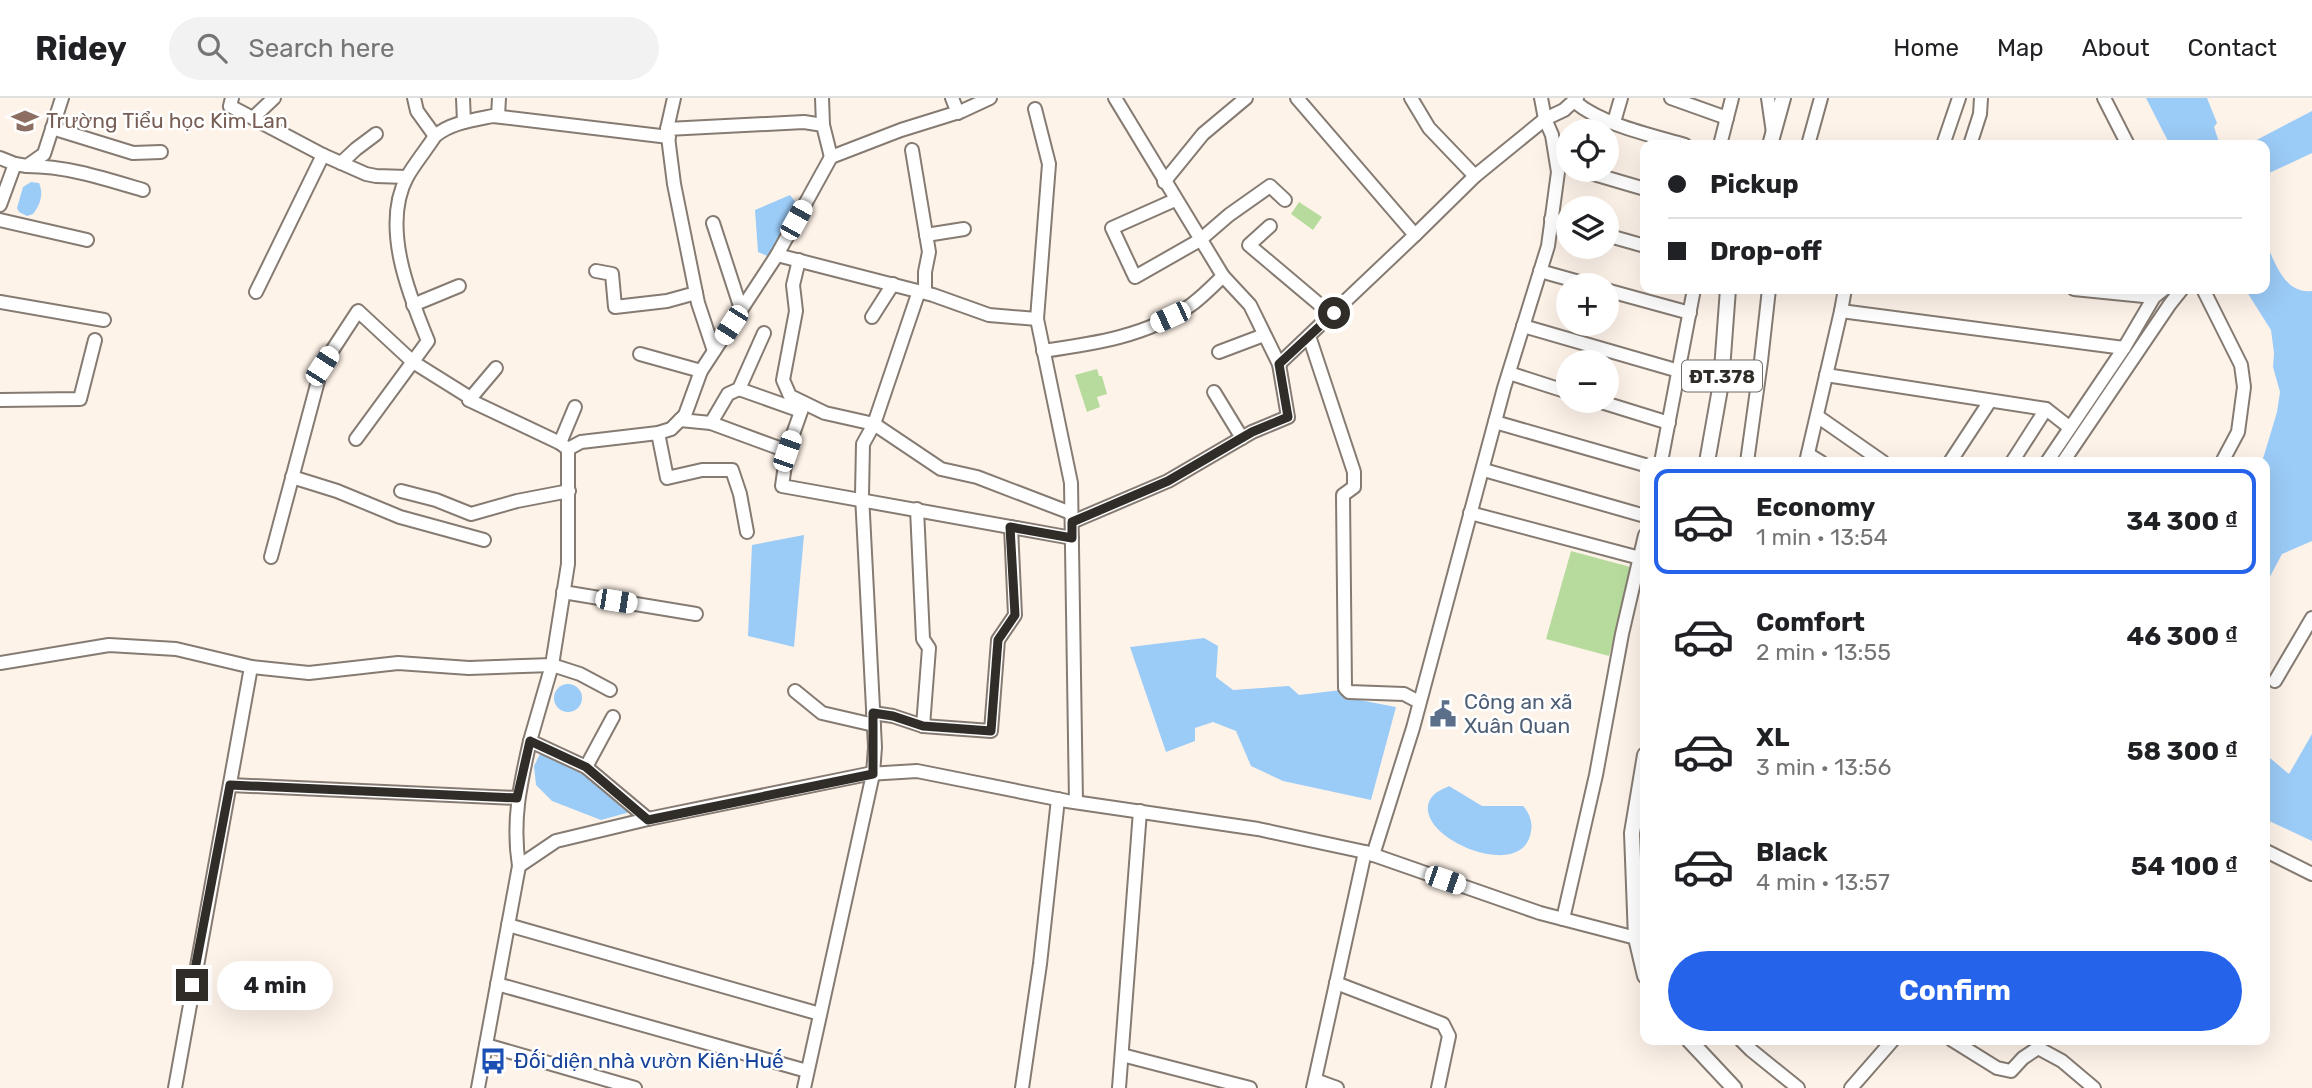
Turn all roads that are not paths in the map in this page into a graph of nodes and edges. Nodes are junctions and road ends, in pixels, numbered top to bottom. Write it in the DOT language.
graph roads {
  1 [pos="62,98"];
  2 [pos="232,98"];
  3 [pos="274,98"];
  4 [pos="414,98"];
  5 [pos="463,98"];
  6 [pos="499,98"];
  7 [pos="674,98"];
  8 [pos="822,98"];
  9 [pos="952,98"];
  10 [pos="990,98"];
  11 [pos="1115,98"];
  12 [pos="1246,98"];
  13 [pos="1297,98"];
  14 [pos="1410,98"];
  15 [pos="1541,98"];
  16 [pos="1620,98"];
  17 [pos="1671,98"];
  18 [pos="1732,98"];
  19 [pos="1768,98"];
  20 [pos="1783,98"];
  21 [pos="1821,98"];
  22 [pos="1959,98"];
  23 [pos="1981,98"];
  24 [pos="2104,98"];
  25 [pos="1576,100"];
  26 [pos="1035,108"];
  27 [pos="958,113"];
  28 [pos="498,116"];
  29 [pos="253,118"];
  30 [pos="1727,118"];
  31 [pos="1545,119"];
  32 [pos="1606,119"];
  33 [pos="1615,119"];
  34 [pos="464,122"];
  35 [pos="1619,124"];
  36 [pos="823,125"];
  37 [pos="52,128"];
  38 [pos="668,133"];
  39 [pos="376,134"];
  40 [pos="435,136"];
  41 [pos="1670,140"];
  42 [pos="1721,140"];
  43 [pos="1771,140"];
  44 [pos="1771,140"];
  45 [pos="1809,140"];
  46 [pos="1945,140"];
  47 [pos="1972,140"];
  48 [pos="2125,140"];
  49 [pos="1556,147"];
  50 [pos="912,150"];
  51 [pos="161,152"];
  52 [pos="323,155"];
  53 [pos="831,157"];
  54 [pos="0,158"];
  55 [pos="341,163"];
  56 [pos="21,165"];
  57 [pos="1475,176"];
  58 [pos="407,177"];
  59 [pos="1164,182"];
  60 [pos="1557,182"];
  61 [pos="1619,182"];
  62 [pos="1640,188"];
  63 [pos="143,190"];
  64 [pos="1175,200"];
  65 [pos="1285,200"];
  66 [pos="0,205"];
  67 [pos="1551,219"];
  68 [pos="0,220"];
  69 [pos="1556,220"];
  70 [pos="713,223"];
  71 [pos="1270,226"];
  72 [pos="964,229"];
  73 [pos="926,235"];
  74 [pos="1415,235"];
  75 [pos="1619,239"];
  76 [pos="87,240"];
  77 [pos="1200,240"];
  78 [pos="1640,245"];
  79 [pos="777,255"];
  80 [pos="799,260"];
  81 [pos="596,271"];
  82 [pos="1540,271"];
  83 [pos="1556,275"];
  84 [pos="1223,276"];
  85 [pos="893,284"];
  86 [pos="458,286"];
  87 [pos="256,292"];
  88 [pos="922,292"];
  89 [pos="696,293"];
  90 [pos="1619,294"];
  91 [pos="1693,294"];
  92 [pos="1728,294"];
  93 [pos="1768,294"];
  94 [pos="1844,294"];
  95 [pos="2158,294"];
  96 [pos="2178,294"];
  97 [pos="2206,294"];
  98 [pos="0,302"];
  99 [pos="413,305"];
  100 [pos="741,309"];
  101 [pos="1841,311"];
  102 [pos="1690,313"];
  103 [pos="1332,315"];
  104 [pos="872,317"];
  105 [pos="1037,318"];
  106 [pos="104,320"];
  107 [pos="1523,326"];
  108 [pos="764,333"];
  109 [pos="1265,335"];
  110 [pos="1309,336"];
  111 [pos="95,340"];
  112 [pos="2124,348"];
  113 [pos="714,351"];
  114 [pos="1043,351"];
  115 [pos="1219,352"];
  116 [pos="640,354"];
  117 [pos="413,362"];
  118 [pos="1279,364"];
  119 [pos="496,368"];
  120 [pos="701,371"];
  121 [pos="1679,371"];
  122 [pos="1508,373"];
  123 [pos="1826,375"];
  124 [pos="1556,387"];
  125 [pos="739,389"];
  126 [pos="1214,392"];
  127 [pos="0,400"];
  128 [pos="469,400"];
  129 [pos="1990,401"];
  130 [pos="575,407"];
  131 [pos="802,407"];
  132 [pos="1619,408"];
  133 [pos="2046,409"];
  134 [pos="1817,416"];
  135 [pos="680,420"];
  136 [pos="1495,422"];
  137 [pos="711,423"];
  138 [pos="1669,423"];
  139 [pos="874,424"];
  140 [pos="2069,427"];
  141 [pos="658,433"];
  142 [pos="1242,438"];
  143 [pos="356,439"];
  144 [pos="564,446"];
  145 [pos="787,451"];
  146 [pos="1662,457"];
  147 [pos="1708,457"];
  148 [pos="1748,457"];
  149 [pos="1807,457"];
  150 [pos="1876,457"];
  151 [pos="1953,457"];
  152 [pos="2015,457"];
  153 [pos="2050,457"];
  154 [pos="2066,457"];
  155 [pos="2225,457"];
  156 [pos="1640,464"];
  157 [pos="1484,470"];
  158 [pos="292,477"];
  159 [pos="401,491"];
  160 [pos="569,491"];
  161 [pos="863,499"];
  162 [pos="917,509"];
  163 [pos="1470,513"];
  164 [pos="1640,515"];
  165 [pos="1072,518"];
  166 [pos="1010,527"];
  167 [pos="747,532"];
  168 [pos="1072,538"];
  169 [pos="484,540"];
  170 [pos="271,557"];
  171 [pos="1640,558"];
  172 [pos="563,592"];
  173 [pos="696,614"];
  174 [pos="2312,618"];
  175 [pos="0,663"];
  176 [pos="552,666"];
  177 [pos="251,667"];
  178 [pos="2275,681"];
  179 [pos="610,690"];
  180 [pos="795,691"];
  181 [pos="1419,702"];
  182 [pos="613,717"];
  183 [pos="874,719"];
  184 [pos="923,726"];
  185 [pos="530,741"];
  186 [pos="586,767"];
  187 [pos="873,774"];
  188 [pos="230,785"];
  189 [pos="1640,785"];
  190 [pos="517,798"];
  191 [pos="1059,799"];
  192 [pos="1076,802"];
  193 [pos="1140,811"];
  194 [pos="648,820"];
  195 [pos="1369,853"];
  196 [pos="2270,853"];
  197 [pos="519,866"];
  198 [pos="2312,874"];
  199 [pos="1640,906"];
  200 [pos="1563,919"];
  201 [pos="1635,921"];
  202 [pos="508,925"];
  203 [pos="1636,938"];
  204 [pos="1640,955"];
  205 [pos="1336,983"];
  206 [pos="497,984"];
  207 [pos="820,1014"];
  208 [pos="486,1045"];
  209 [pos="1694,1045"];
  210 [pos="1746,1045"];
  211 [pos="1889,1045"];
  212 [pos="1960,1045"];
  213 [pos="2038,1045"];
  214 [pos="2040,1045"];
  215 [pos="1122,1055"];
  216 [pos="807,1071"];
  217 [pos="1314,1084"];
  218 [pos="175,1088"];
  219 [pos="478,1088"];
  220 [pos="635,1088"];
  221 [pos="804,1088"];
  222 [pos="1022,1088"];
  223 [pos="1119,1088"];
  224 [pos="1250,1088"];
  225 [pos="1337,1088"];
  226 [pos="1438,1088"];
  227 [pos="1734,1088"];
  228 [pos="1798,1088"];
  229 [pos="1850,1088"];
  230 [pos="2094,1088"];
  1 -- 37 [label="street"];
  2 -- 29 [label="street"];
  3 -- 29 [label="street"];
  4 -- 40 [label="street"];
  5 -- 34 [label="street"];
  6 -- 28 [label="street"];
  7 -- 38 [label="street"];
  8 -- 36 [label="street"];
  9 -- 27 [label="street"];
  10 -- 27 [label="street"];
  11 -- 59 [label="street"];
  12 -- 59 [label="street"];
  13 -- 74 [label="street"];
  14 -- 57 [label="street"];
  15 -- 31 [label="street"];
  16 -- 33 [label="street"];
  17 -- 30 [label="street"];
  18 -- 30 [label="street"];
  19 -- 43 [label="street"];
  20 -- 44 [label="main road"];
  21 -- 45 [label="street"];
  22 -- 46 [label="street"];
  23 -- 47 [label="street"];
  24 -- 48 [label="street"];
  25 -- 31 [label="street"];
  25 -- 32 [label="street"];
  26 -- 105 [label="street"];
  27 -- 53 [label="street"];
  28 -- 34 [label="street"];
  28 -- 38 [label="street"];
  29 -- 52 [label="street"];
  30 -- 42 [label="street"];
  31 -- 49 [label="street"];
  31 -- 57 [label="street"];
  34 -- 40 [label="street"];
  35 -- 41 [label="street"];
  36 -- 38 [label="street"];
  36 -- 53 [label="street"];
  37 -- 51 [label="street"];
  37 -- 56 [label="street"];
  38 -- 89 [label="street"];
  39 -- 55 [label="street"];
  40 -- 58 [label="street"];
  50 -- 73 [label="street"];
  52 -- 55 [label="street"];
  52 -- 87 [label="street"];
  53 -- 79 [label="street"];
  54 -- 56 [label="street"];
  55 -- 58 [label="street"];
  56 -- 63 [label="street"];
  56 -- 66 [label="street"];
  57 -- 74 [label="street"];
  58 -- 99 [label="street"];
  59 -- 64 [label="street"];
  60 -- 67 [label="street"];
  61 -- 62 [label="street"];
  64 -- 77 [label="street"];
  64 -- 77 [label="street"];
  65 -- 77 [label="street"];
  67 -- 69 [label="street"];
  67 -- 82 [label="street"];
  68 -- 76 [label="street"];
  70 -- 100 [label="street"];
  71 -- 103 [label="street"];
  72 -- 73 [label="street"];
  73 -- 88 [label="street"];
  74 -- 103 [label="street"];
  75 -- 78 [label="street"];
  77 -- 84 [label="street"];
  79 -- 80 [label="street"];
  79 -- 100 [label="street"];
  80 -- 85 [label="street"];
  80 -- 131 [label="street"];
  81 -- 89 [label="street"];
  82 -- 83 [label="street"];
  82 -- 107 [label="street"];
  84 -- 109 [label="street"];
  84 -- 114 [label="street"];
  85 -- 88 [label="street"];
  85 -- 104 [label="street"];
  86 -- 99 [label="street"];
  88 -- 105 [label="street"];
  88 -- 139 [label="street"];
  89 -- 113 [label="street"];
  90 -- 102 [label="street"];
  91 -- 102 [label="street"];
  92 -- 147 [label="main road, ĐT.378"];
  93 -- 148 [label="street"];
  94 -- 101 [label="street"];
  95 -- 112 [label="street"];
  96 -- 154 [label="street"];
  97 -- 155 [label="street"];
  98 -- 106 [label="street"];
  99 -- 117 [label="street"];
  100 -- 113 [label="street"];
  101 -- 112 [label="street"];
  101 -- 123 [label="street"];
  102 -- 121 [label="street"];
  103 -- 110 [label="street"];
  105 -- 114 [label="street"];
  107 -- 121 [label="street"];
  107 -- 122 [label="street"];
  108 -- 125 [label="street"];
  109 -- 115 [label="street"];
  109 -- 118 [label="street"];
  110 -- 118 [label="street"];
  110 -- 181 [label="street"];
  111 -- 127 [label="street"];
  112 -- 140 [label="street"];
  113 -- 120 [label="street"];
  114 -- 165 [label="street"];
  116 -- 120 [label="street"];
  117 -- 128 [label="street"];
  117 -- 143 [label="street"];
  117 -- 158 [label="street"];
  118 -- 142 [label="street"];
  119 -- 128 [label="street"];
  120 -- 135 [label="street"];
  121 -- 138 [label="street"];
  122 -- 124 [label="street"];
  122 -- 136 [label="street"];
  123 -- 129 [label="street"];
  123 -- 134 [label="street"];
  125 -- 131 [label="street"];
  125 -- 137 [label="street"];
  126 -- 142 [label="street"];
  128 -- 144 [label="street"];
  129 -- 133 [label="street"];
  129 -- 151 [label="street"];
  130 -- 144 [label="street"];
  131 -- 139 [label="street"];
  131 -- 145 [label="street"];
  132 -- 138 [label="street"];
  133 -- 140 [label="street"];
  133 -- 152 [label="street"];
  134 -- 149 [label="street"];
  134 -- 150 [label="street"];
  135 -- 137 [label="street"];
  135 -- 141 [label="street"];
  136 -- 156 [label="street"];
  136 -- 157 [label="street"];
  137 -- 145 [label="street"];
  138 -- 146 [label="street"];
  139 -- 161 [label="street"];
  139 -- 165 [label="street"];
  140 -- 153 [label="street"];
  141 -- 144 [label="street"];
  141 -- 167 [label="street"];
  142 -- 165 [label="street"];
  144 -- 160 [label="street"];
  145 -- 161 [label="street"];
  157 -- 163 [label="street"];
  157 -- 164 [label="street"];
  158 -- 169 [label="street"];
  158 -- 170 [label="street"];
  159 -- 160 [label="street"];
  160 -- 172 [label="street"];
  161 -- 162 [label="street"];
  161 -- 183 [label="street"];
  162 -- 166 [label="street"];
  162 -- 184 [label="street"];
  163 -- 171 [label="street"];
  163 -- 181 [label="street"];
  165 -- 168 [label="street"];
  166 -- 168 [label="street"];
  166 -- 184 [label="street"];
  168 -- 192 [label="street"];
  171 -- 200 [label="street"];
  172 -- 173 [label="street"];
  172 -- 176 [label="street"];
  174 -- 178 [label="street"];
  175 -- 177 [label="street"];
  176 -- 177 [label="street"];
  176 -- 179 [label="street"];
  176 -- 185 [label="street"];
  177 -- 188 [label="street"];
  180 -- 183 [label="street"];
  181 -- 195 [label="street"];
  182 -- 186 [label="street"];
  183 -- 184 [label="street"];
  183 -- 187 [label="street"];
  185 -- 186 [label="street"];
  185 -- 190 [label="street"];
  186 -- 194 [label="street"];
  187 -- 191 [label="street"];
  187 -- 194 [label="street"];
  187 -- 207 [label="street"];
  188 -- 190 [label="street"];
  188 -- 218 [label="street"];
  189 -- 201 [label="main road"];
  190 -- 197 [label="street"];
  191 -- 192 [label="street"];
  191 -- 222 [label="street"];
  192 -- 193 [label="street"];
  193 -- 195 [label="street"];
  193 -- 215 [label="street"];
  194 -- 197 [label="street"];
  195 -- 200 [label="street"];
  195 -- 205 [label="street"];
  196 -- 198 [label="street"];
  197 -- 202 [label="street"];
  199 -- 201 [label="main road"];
  200 -- 203 [label="street"];
  201 -- 203 [label="main road"];
  202 -- 206 [label="street"];
  202 -- 207 [label="street"];
  203 -- 204 [label="main road"];
  205 -- 217 [label="street"];
  205 -- 226 [label="street"];
  206 -- 208 [label="street"];
  206 -- 216 [label="street"];
  207 -- 216 [label="street"];
  208 -- 219 [label="street"];
  208 -- 220 [label="street"];
  209 -- 227 [label="main road"];
  210 -- 228 [label="street"];
  211 -- 229 [label="street"];
  212 -- 213 [label="street"];
  214 -- 230 [label="street"];
  215 -- 223 [label="street"];
  215 -- 224 [label="street"];
  216 -- 221 [label="street"];
  217 -- 225 [label="street"];
}
